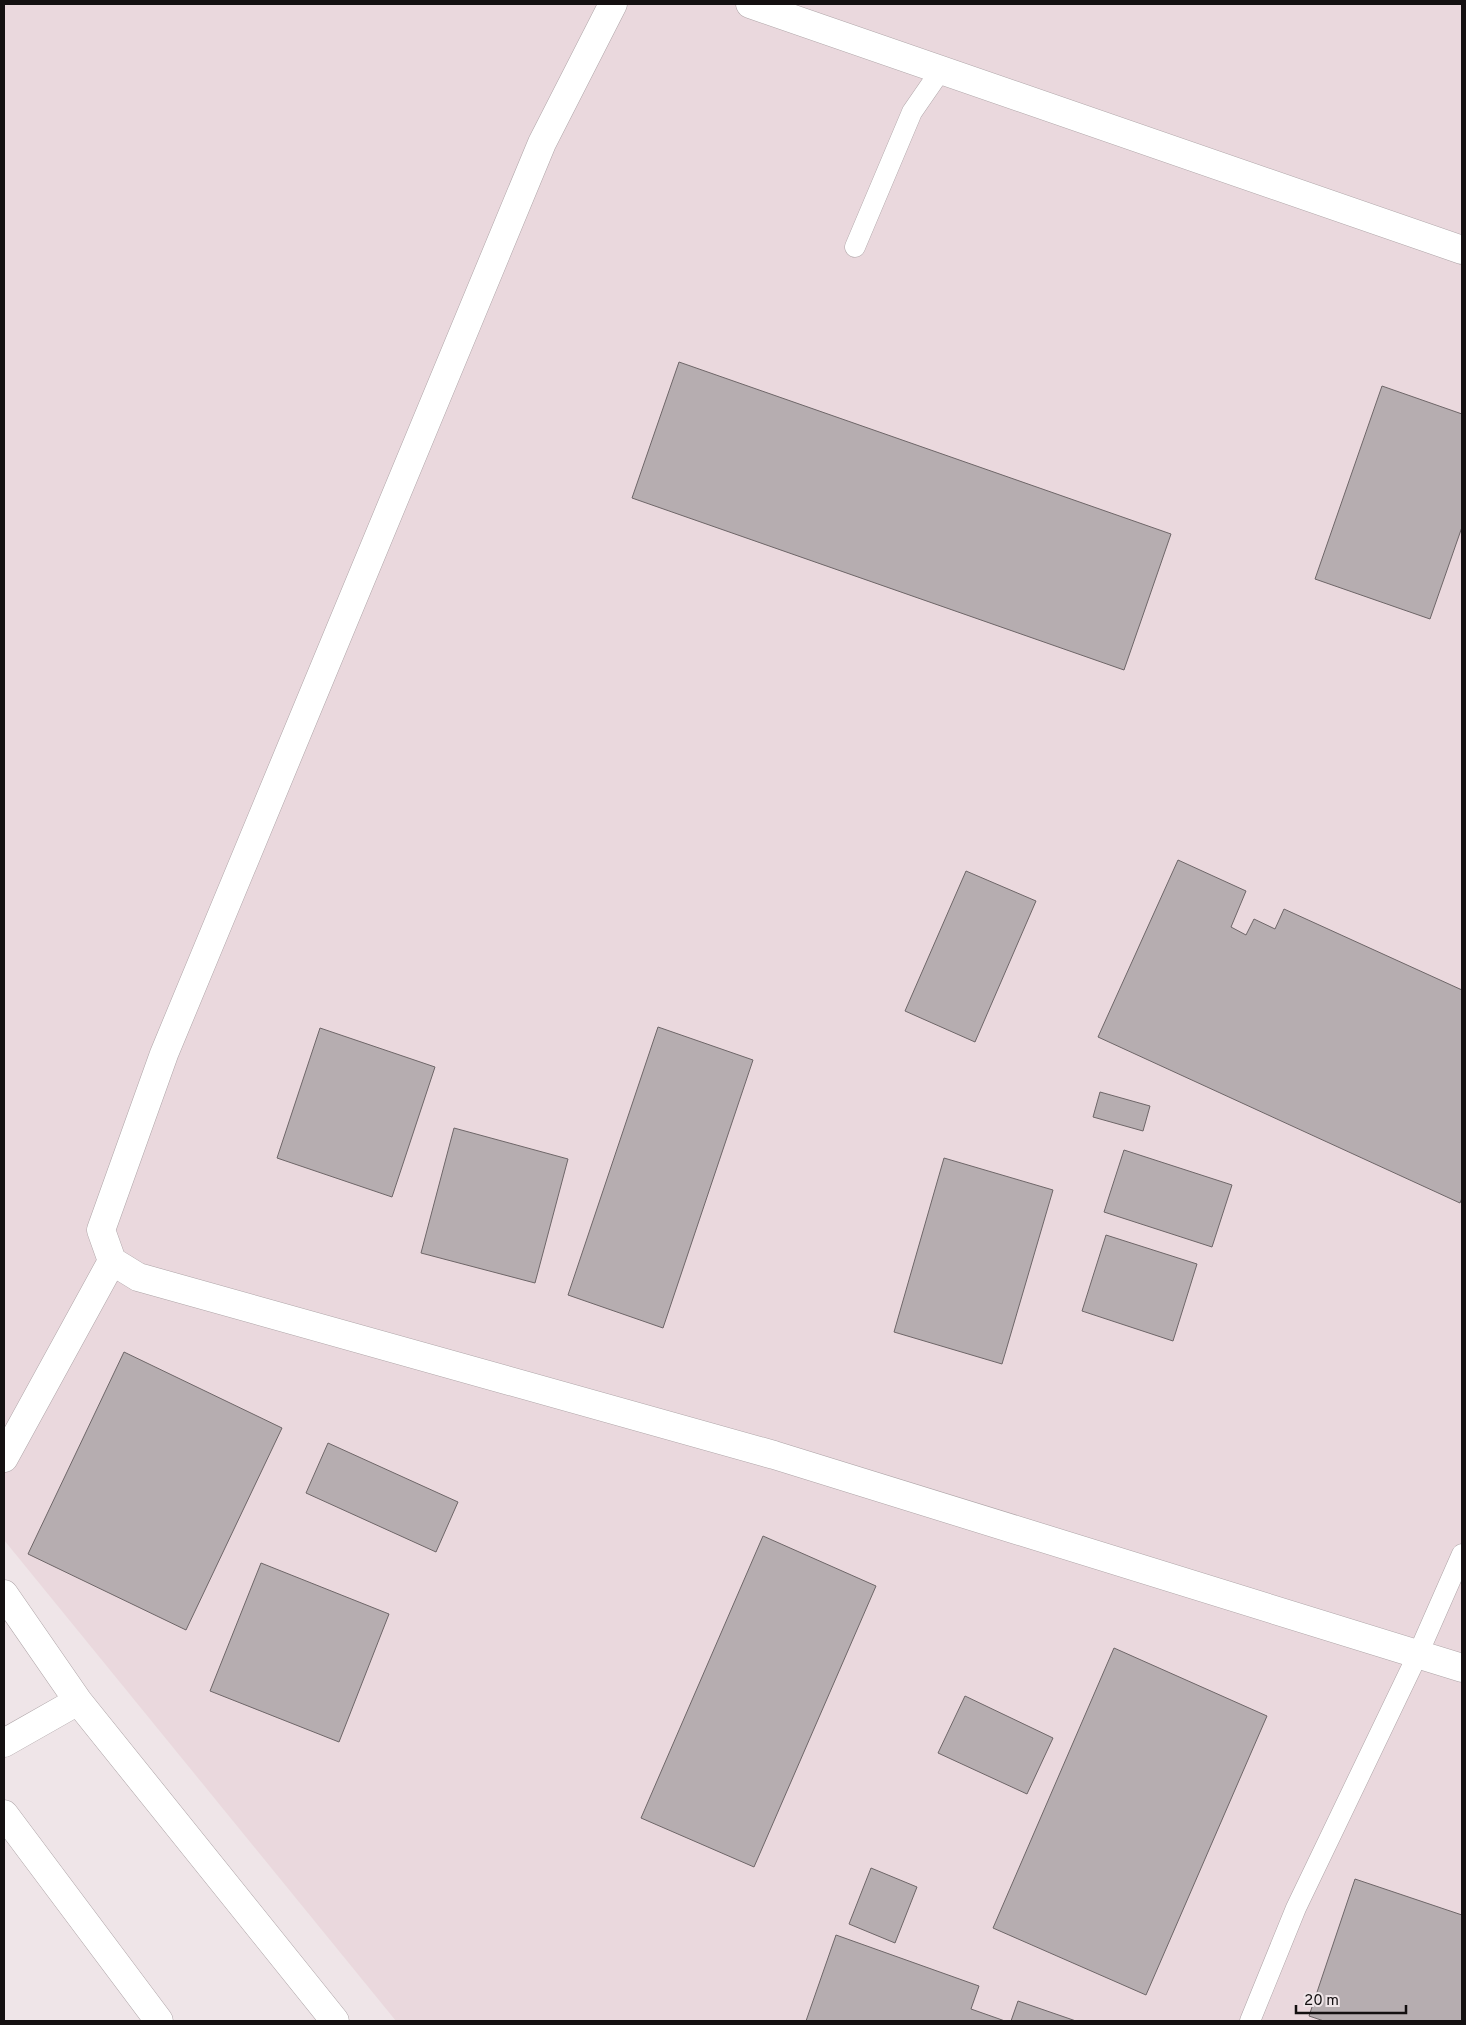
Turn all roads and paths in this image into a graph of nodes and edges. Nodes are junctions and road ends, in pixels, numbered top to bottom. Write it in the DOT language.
graph roads {
  1 [pos="613,4"];
  2 [pos="750,4"];
  3 [pos="941,70"];
  4 [pos="855,247"];
  5 [pos="1462,250"];
  6 [pos="112,1261"];
  7 [pos="4,1458"];
  8 [pos="1462,1554"];
  9 [pos="4,1594"];
  10 [pos="1418,1654"];
  11 [pos="1462,1668"];
  12 [pos="78,1701"];
  13 [pos="4,1743"];
  14 [pos="4,1814"];
  15 [pos="159,2021"];
  16 [pos="335,2021"];
  17 [pos="1250,2021"];
  1 -- 6 [label="street"];
  2 -- 3 [label="street"];
  3 -- 4 [label="lane"];
  3 -- 5 [label="street"];
  6 -- 7 [label="street"];
  6 -- 10 [label="street"];
  8 -- 10 [label="lane"];
  9 -- 12 [label="street"];
  10 -- 11 [label="street"];
  10 -- 17 [label="lane"];
  12 -- 13 [label="street"];
  12 -- 16 [label="street"];
  14 -- 15 [label="street"];
}
